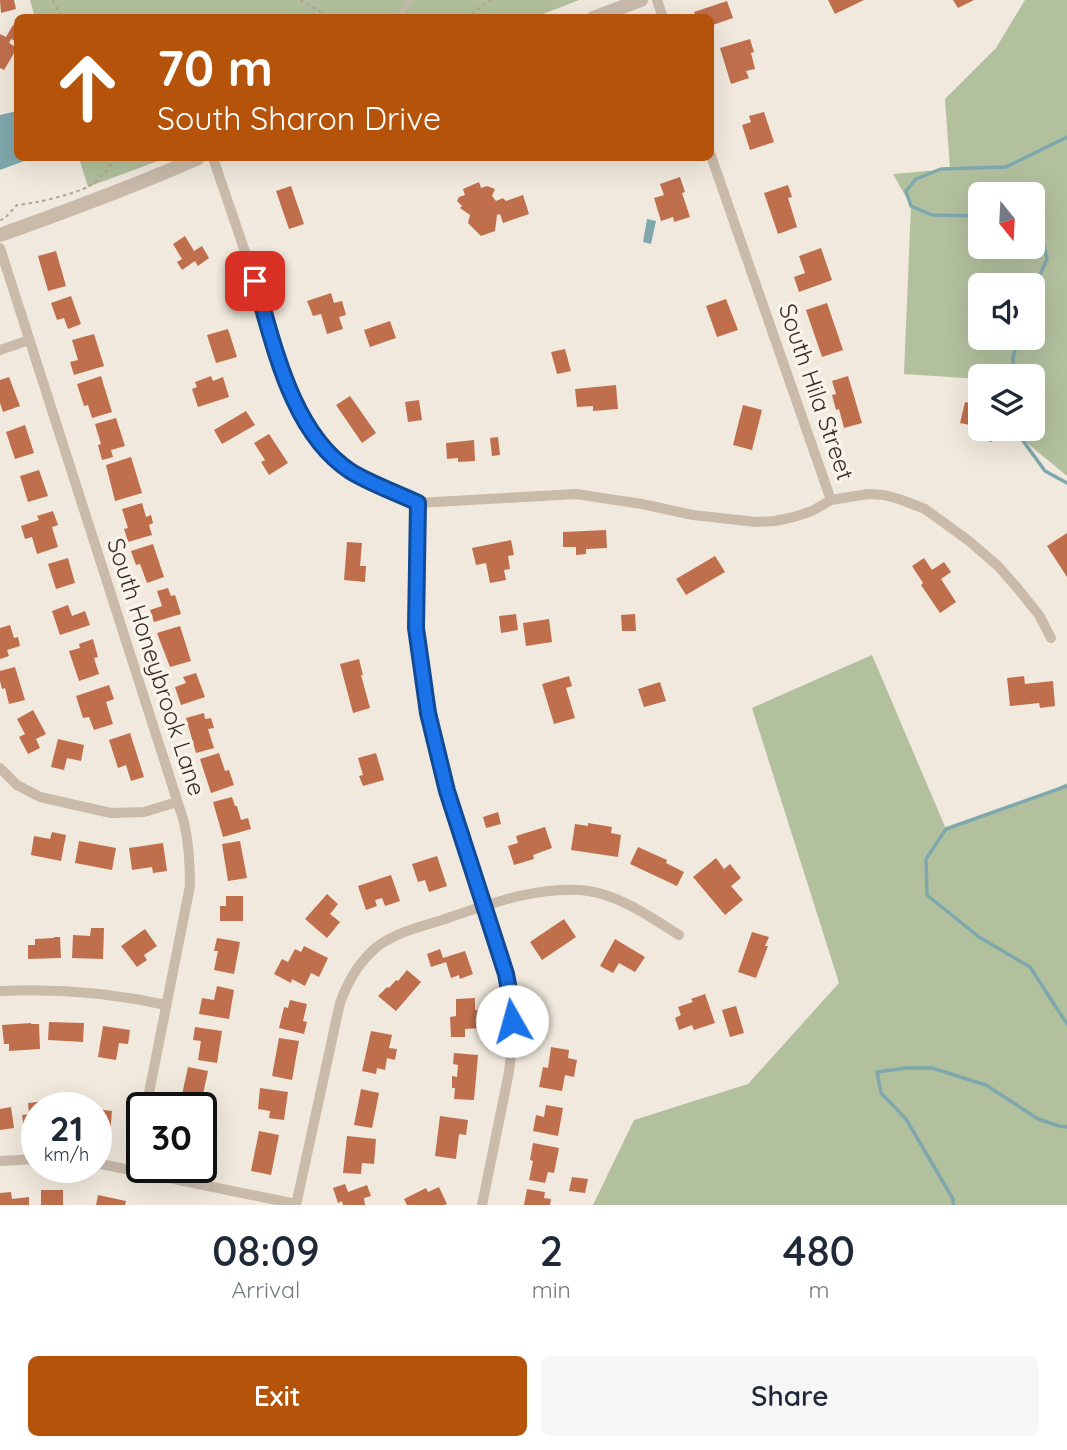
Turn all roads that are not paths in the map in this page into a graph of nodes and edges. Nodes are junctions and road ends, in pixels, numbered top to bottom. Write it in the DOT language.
graph roads {
  1 [pos="411,0"];
  2 [pos="640,0"];
  3 [pos="400,14"];
  4 [pos="603,14"];
  5 [pos="191,161"];
  6 [pos="214,161"];
  7 [pos="713,161"];
  8 [pos="0,235"];
  9 [pos="0,248"];
  10 [pos="29,340"];
  11 [pos="0,350"];
  12 [pos="831,500"];
  13 [pos="418,503"];
  14 [pos="1051,638"];
  15 [pos="0,768"];
  16 [pos="177,802"];
  17 [pos="485,906"];
  18 [pos="680,935"];
  19 [pos="0,991"];
  20 [pos="166,1005"];
  21 [pos="149,1092"];
  22 [pos="21,1160"];
  23 [pos="0,1161"];
  24 [pos="195,1183"];
  25 [pos="296,1204"];
  26 [pos="482,1205"];
  1 -- 3 [label="lane"];
  2 -- 4 [label="street"];
  5 -- 8 [label="street"];
  6 -- 13 [label="street"];
  7 -- 12 [label="street, South Hila Street"];
  9 -- 10 [label="street, South Honeybrook Lane"];
  10 -- 11 [label="street"];
  10 -- 16 [label="street, South Honeybrook Lane"];
  12 -- 13 [label="street"];
  12 -- 14 [label="street, South Hila Street"];
  13 -- 17 [label="street"];
  15 -- 16 [label="street"];
  16 -- 20 [label="street, South Honeybrook Lane"];
  17 -- 18 [label="street"];
  17 -- 25 [label="street"];
  17 -- 26 [label="street"];
  19 -- 20 [label="street"];
  20 -- 21 [label="street, South Honeybrook Lane"];
  22 -- 23 [label="street"];
  24 -- 25 [label="street"];
}
